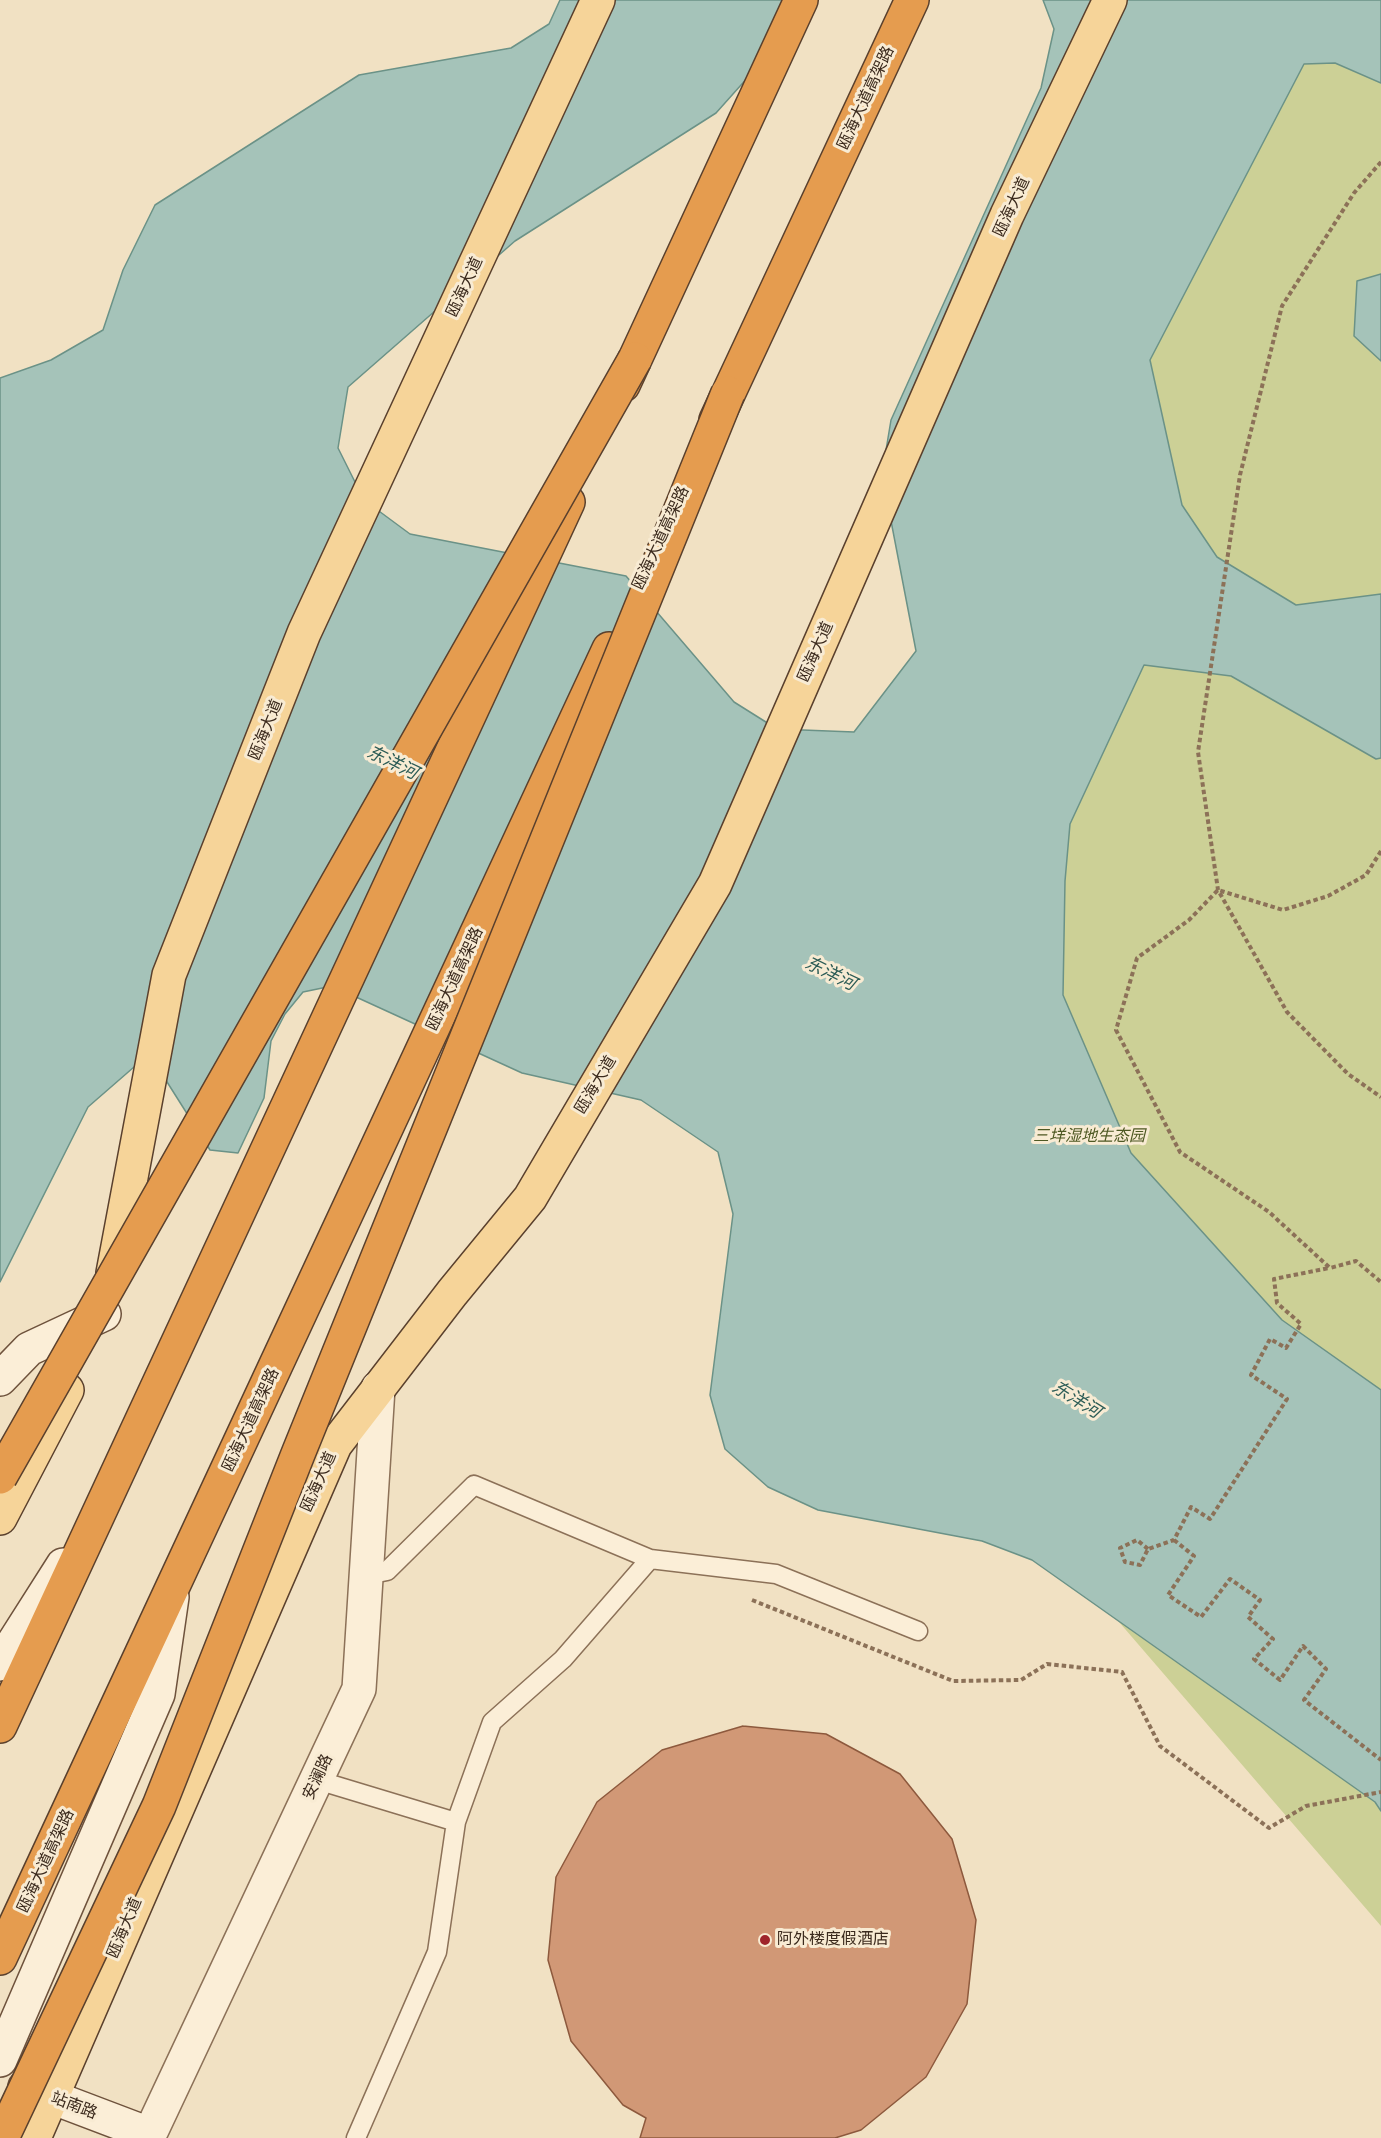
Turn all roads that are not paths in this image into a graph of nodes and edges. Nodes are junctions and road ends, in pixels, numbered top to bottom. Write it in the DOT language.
graph roads {
  1 [pos="598,0"];
  2 [pos="801,0"];
  3 [pos="912,0"];
  4 [pos="1110,0"];
  5 [pos="635,359"];
  6 [pos="728,393"];
  7 [pos="106,1314"];
  8 [pos="0,1379"];
  9 [pos="378,1388"];
  10 [pos="0,1477"];
  11 [pos="110,1493"];
  12 [pos="0,1518"];
  13 [pos="650,1559"];
  14 [pos="367,1575"];
  15 [pos="173,1587"];
  16 [pos="918,1631"];
  17 [pos="0,1664"];
  18 [pos="0,1726"];
  19 [pos="317,1780"];
  20 [pos="456,1822"];
  21 [pos="0,1958"];
  22 [pos="0,2060"];
  23 [pos="0,2076"];
  24 [pos="51,2098"];
  25 [pos="148,2136"];
  26 [pos="2,2138"];
  27 [pos="34,2138"];
  28 [pos="356,2138"];
  1 -- 7 [label="main road, 瓯海大道, bridge"];
  2 -- 5 [label="highway"];
  3 -- 6 [label="highway, 瓯海大道高架路"];
  4 -- 9 [label="main road, 瓯海大道"];
  5 -- 10 [label="highway, bridge"];
  5 -- 11 [label="highway, bridge"];
  6 -- 15 [label="highway, 瓯海大道高架路, bridge"];
  6 -- 26 [label="highway, bridge"];
  7 -- 8 [label="main road"];
  7 -- 12 [label="main road, 瓯海大道"];
  9 -- 14 [label="main road, 安澜路"];
  9 -- 24 [label="main road, 瓯海大道"];
  11 -- 17 [label="main road"];
  11 -- 18 [label="highway"];
  13 -- 14 [label="lane"];
  13 -- 16 [label="lane"];
  13 -- 20 [label="lane"];
  14 -- 19 [label="main road, 安澜路"];
  15 -- 21 [label="highway, 瓯海大道高架路"];
  15 -- 22 [label="main road"];
  19 -- 20 [label="lane"];
  19 -- 25 [label="main road, 安澜路"];
  20 -- 28 [label="lane"];
  23 -- 24 [label="main road, 站南路"];
  24 -- 25 [label="main road, 站南路"];
  24 -- 27 [label="main road, 瓯海大道"];
}
